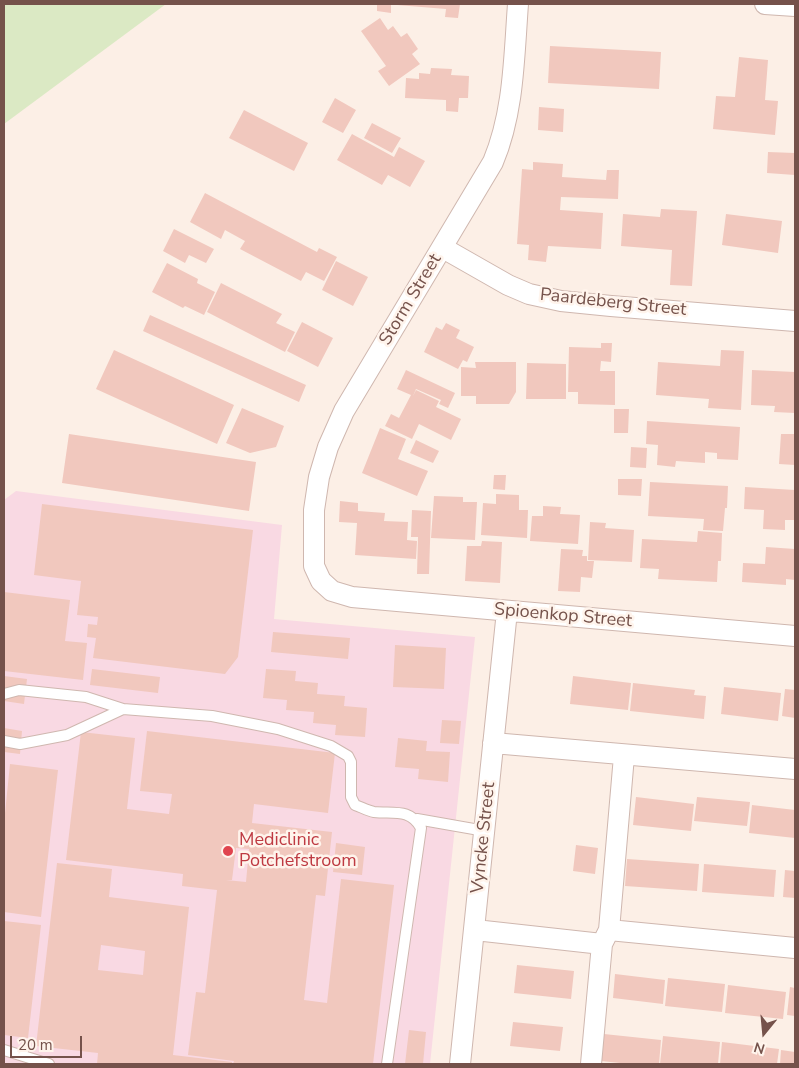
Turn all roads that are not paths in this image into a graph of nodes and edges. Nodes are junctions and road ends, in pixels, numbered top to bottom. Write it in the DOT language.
graph roads {
  1 [pos="518,4"];
  2 [pos="765,4"];
  3 [pos="795,6"];
  4 [pos="443,248"];
  5 [pos="795,321"];
  6 [pos="332,591"];
  7 [pos="506,611"];
  8 [pos="795,636"];
  9 [pos="4,694"];
  10 [pos="123,709"];
  11 [pos="4,741"];
  12 [pos="493,743"];
  13 [pos="624,756"];
  14 [pos="795,770"];
  15 [pos="417,820"];
  16 [pos="485,831"];
  17 [pos="475,930"];
  18 [pos="605,937"];
  19 [pos="795,948"];
  20 [pos="4,1050"];
  21 [pos="49,1064"];
  22 [pos="387,1064"];
  23 [pos="460,1064"];
  24 [pos="591,1064"];
  1 -- 4 [label="street, Storm Street"];
  2 -- 3 [label="street"];
  4 -- 5 [label="street, Paardeberg Street"];
  4 -- 6 [label="street, Storm Street"];
  6 -- 7 [label="street, Spioenkop Street"];
  7 -- 8 [label="street, Spioenkop Street"];
  7 -- 12 [label="street, Vyncke Street"];
  9 -- 10 [label="lane"];
  10 -- 11 [label="lane"];
  10 -- 15 [label="lane"];
  12 -- 13 [label="street"];
  12 -- 16 [label="street, Vyncke Street"];
  13 -- 14 [label="street"];
  13 -- 18 [label="street"];
  15 -- 16 [label="lane"];
  15 -- 22 [label="lane"];
  16 -- 17 [label="street, Vyncke Street"];
  17 -- 18 [label="street"];
  17 -- 23 [label="street, Vyncke Street"];
  18 -- 19 [label="street"];
  18 -- 24 [label="street"];
  20 -- 21 [label="lane"];
}
